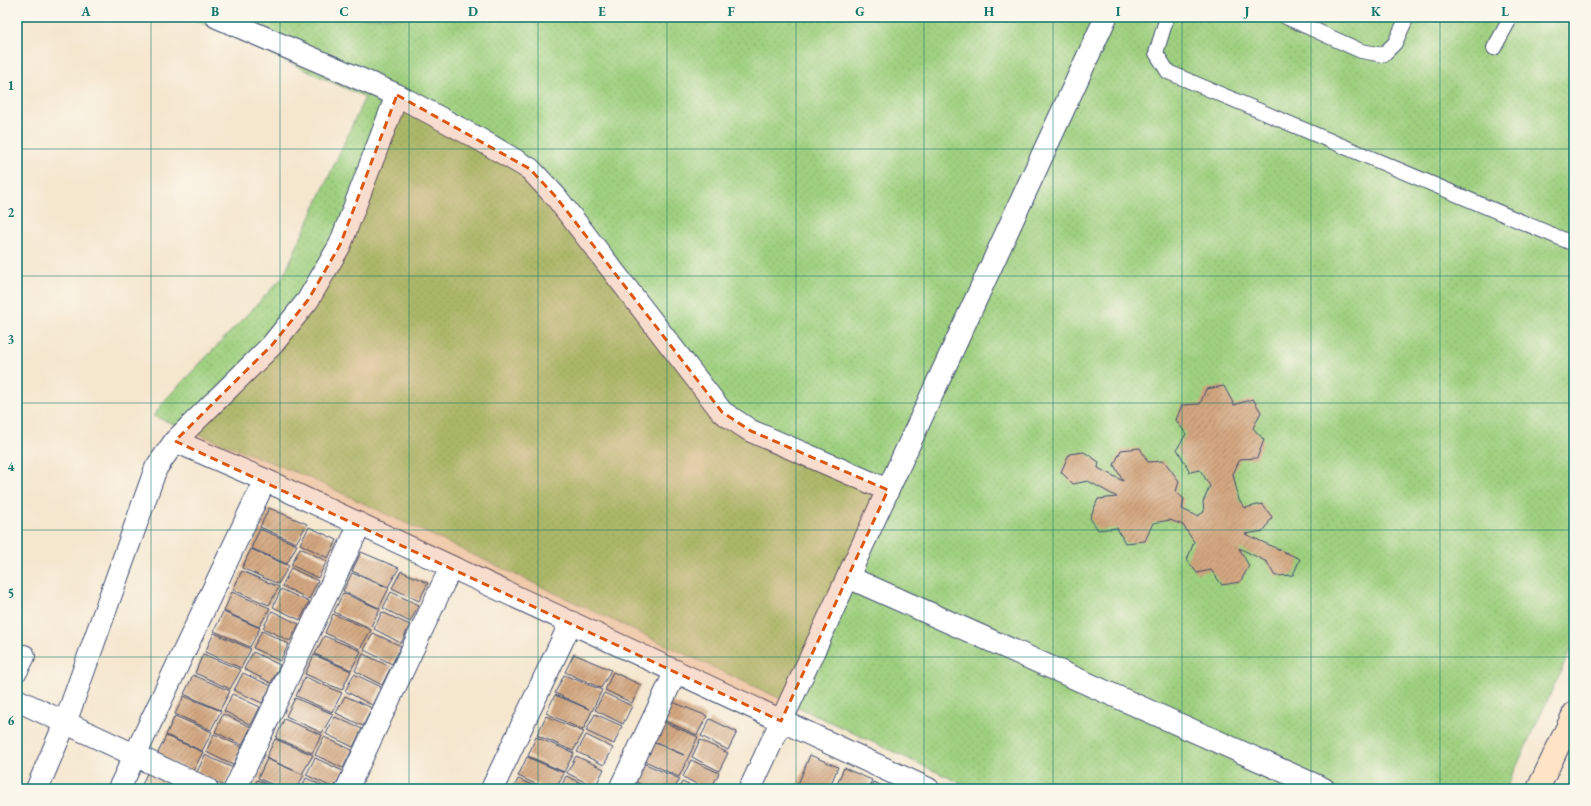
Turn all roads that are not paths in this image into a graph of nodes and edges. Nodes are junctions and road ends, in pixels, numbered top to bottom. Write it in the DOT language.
graph roads {
  1 [pos="217,17"];
  2 [pos="1106,17"];
  3 [pos="1167,17"];
  4 [pos="1286,17"];
  5 [pos="1407,17"];
  6 [pos="1511,17"];
  7 [pos="1494,48"];
  8 [pos="397,95"];
  9 [pos="1574,244"];
  10 [pos="175,441"];
  11 [pos="265,480"];
  12 [pos="888,490"];
  13 [pos="360,524"];
  14 [pos="451,567"];
  15 [pos="848,577"];
  16 [pos="571,622"];
  17 [pos="676,671"];
  18 [pos="17,700"];
  19 [pos="1574,713"];
  20 [pos="781,720"];
  21 [pos="65,723"];
  22 [pos="135,756"];
  23 [pos="36,789"];
  24 [pos="120,789"];
  25 [pos="207,789"];
  26 [pos="235,789"];
  27 [pos="347,789"];
  28 [pos="492,789"];
  29 [pos="620,789"];
  30 [pos="750,789"];
  31 [pos="928,789"];
  32 [pos="1324,789"];
  33 [pos="1538,789"];
  1 -- 8 [label="street"];
  2 -- 12 [label="street"];
  3 -- 9 [label="lane"];
  4 -- 5 [label="lane"];
  6 -- 7 [label="lane"];
  8 -- 10 [label="street"];
  8 -- 12 [label="street"];
  10 -- 11 [label="street"];
  10 -- 21 [label="street"];
  11 -- 13 [label="street"];
  11 -- 22 [label="street"];
  12 -- 15 [label="street"];
  13 -- 14 [label="street"];
  13 -- 26 [label="street"];
  14 -- 16 [label="street"];
  14 -- 27 [label="street"];
  15 -- 20 [label="street"];
  15 -- 32 [label="street"];
  16 -- 17 [label="street"];
  16 -- 28 [label="street"];
  17 -- 20 [label="street"];
  17 -- 29 [label="street"];
  18 -- 21 [label="street"];
  19 -- 33 [label="main road"];
  20 -- 30 [label="street"];
  20 -- 31 [label="street"];
  21 -- 22 [label="street"];
  21 -- 23 [label="street"];
  22 -- 24 [label="street"];
  22 -- 25 [label="street"];
}
